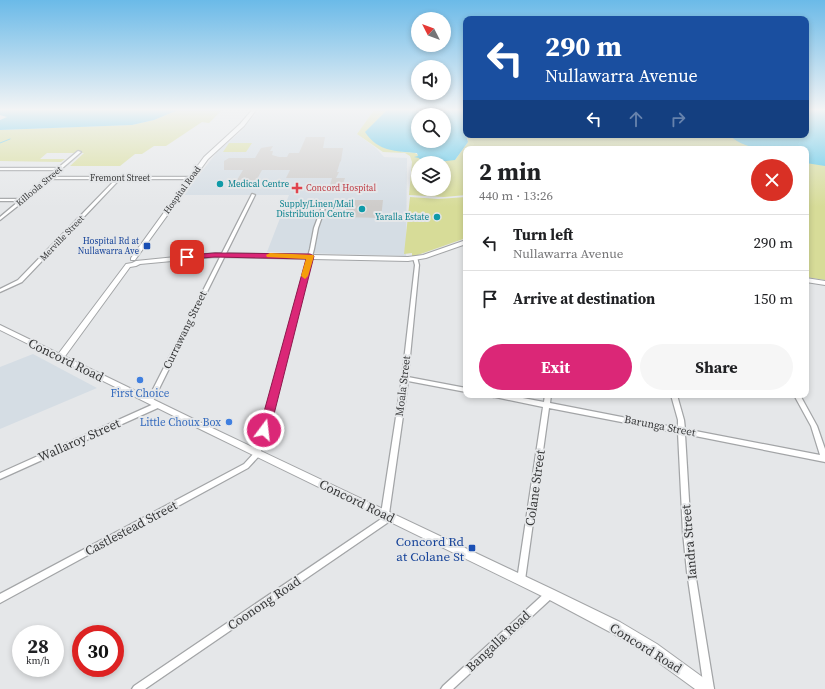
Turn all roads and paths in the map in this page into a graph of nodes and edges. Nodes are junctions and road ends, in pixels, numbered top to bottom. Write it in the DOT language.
graph roads {
  1 [pos="223,142"];
  2 [pos="79,152"];
  3 [pos="0,169"];
  4 [pos="59,169"];
  5 [pos="49,178"];
  6 [pos="120,178"];
  7 [pos="191,178"];
  8 [pos="253,195"];
  9 [pos="0,200"];
  10 [pos="23,200"];
  11 [pos="324,205"];
  12 [pos="0,219"];
  13 [pos="463,243"];
  14 [pos="222,255"];
  15 [pos="310,256"];
  16 [pos="415,258"];
  17 [pos="133,262"];
  18 [pos="809,280"];
  19 [pos="825,283"];
  20 [pos="0,291"];
  21 [pos="0,327"];
  22 [pos="60,357"];
  23 [pos="405,378"];
  24 [pos="463,389"];
  25 [pos="510,398"];
  26 [pos="547,398"];
  27 [pos="675,398"];
  28 [pos="799,398"];
  29 [pos="154,403"];
  30 [pos="546,405"];
  31 [pos="681,430"];
  32 [pos="258,453"];
  33 [pos="825,459"];
  34 [pos="0,476"];
  35 [pos="388,516"];
  36 [pos="521,580"];
  37 [pos="550,594"];
  38 [pos="0,599"];
  39 [pos="137,689"];
  40 [pos="446,689"];
  41 [pos="708,689"];
  1 -- 7 [label="main road, Hospital Road"];
  2 -- 4 [label="street, Killoola Street"];
  3 -- 4 [label="street"];
  4 -- 5 [label="street, Killoola Street"];
  5 -- 6 [label="street, Fremont Street"];
  5 -- 10 [label="street, Killoola Street"];
  6 -- 7 [label="street, Fremont Street"];
  6 -- 20 [label="street, Merville Street"];
  7 -- 17 [label="main road, Hospital Road"];
  8 -- 14 [label="street, Currawang Street"];
  9 -- 10 [label="street"];
  10 -- 12 [label="street, Killoola Street"];
  11 -- 15 [label="street"];
  13 -- 16 [label="main road"];
  14 -- 15 [label="main road"];
  14 -- 17 [label="main road"];
  14 -- 29 [label="street, Currawang Street"];
  15 -- 16 [label="main road"];
  15 -- 32 [label="street"];
  16 -- 23 [label="street, Moala Street"];
  17 -- 22 [label="main road, Hospital Road"];
  18 -- 19 [label="main road"];
  21 -- 22 [label="main road, Concord Road"];
  22 -- 29 [label="main road, Concord Road"];
  23 -- 24 [label="street"];
  23 -- 35 [label="street, Moala Street"];
  25 -- 30 [label="street, Barunga Street"];
  26 -- 30 [label="street, Colane Street"];
  27 -- 31 [label="street, Iandra Street"];
  28 -- 33 [label="street"];
  29 -- 32 [label="main road, Concord Road"];
  29 -- 34 [label="street, Wallaroy Street"];
  30 -- 31 [label="street, Barunga Street"];
  30 -- 36 [label="street, Colane Street"];
  31 -- 33 [label="street, Barunga Street"];
  31 -- 41 [label="street, Iandra Street"];
  32 -- 35 [label="main road, Concord Road"];
  32 -- 38 [label="street, Castlestead Street"];
  35 -- 36 [label="main road, Concord Road"];
  35 -- 39 [label="street, Coonong Road"];
  36 -- 37 [label="main road, Concord Road"];
  37 -- 40 [label="street, Bangalla Road"];
  37 -- 41 [label="main road, Concord Road"];
}
